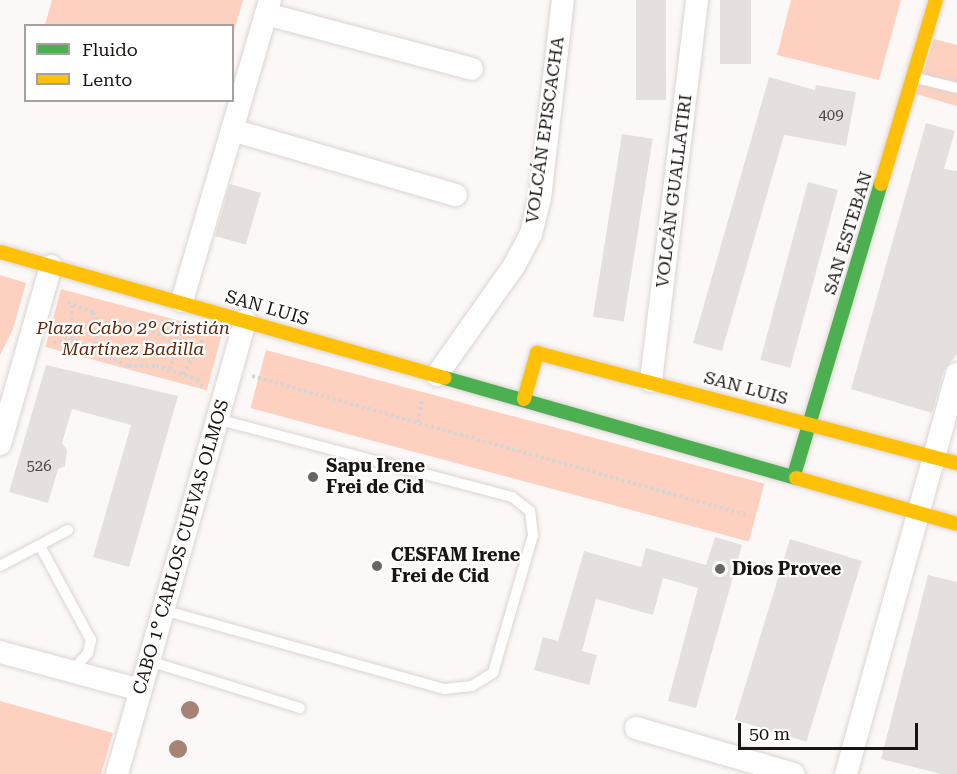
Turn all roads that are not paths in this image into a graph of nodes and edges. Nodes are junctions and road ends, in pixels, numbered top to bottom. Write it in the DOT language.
graph roads {
  1 [pos="562,0"];
  2 [pos="697,0"];
  3 [pos="936,0"];
  4 [pos="268,7"];
  5 [pos="472,69"];
  6 [pos="913,78"];
  7 [pos="957,88"];
  8 [pos="232,130"];
  9 [pos="456,195"];
  10 [pos="0,252"];
  11 [pos="48,276"];
  12 [pos="182,301"];
  13 [pos="245,321"];
  14 [pos="957,374"];
  15 [pos="437,375"];
  16 [pos="651,381"];
  17 [pos="524,399"];
  18 [pos="217,419"];
  19 [pos="809,423"];
  20 [pos="0,444"];
  21 [pos="933,457"];
  22 [pos="957,463"];
  23 [pos="794,476"];
  24 [pos="918,513"];
  25 [pos="957,524"];
  26 [pos="68,530"];
  27 [pos="40,546"];
  28 [pos="0,566"];
  29 [pos="163,610"];
  30 [pos="0,652"];
  31 [pos="149,661"];
  32 [pos="72,671"];
  33 [pos="141,690"];
  34 [pos="300,708"];
  35 [pos="636,728"];
  36 [pos="117,774"];
  37 [pos="794,774"];
  38 [pos="846,774"];
  1 -- 15 [label="street, VOLCÁN EPISCACHA"];
  2 -- 16 [label="street, VOLCÁN GUALLATIRI"];
  3 -- 6 [label="street, SAN ESTEBAN"];
  4 -- 5 [label="street"];
  4 -- 8 [label="street"];
  6 -- 7 [label="lane"];
  6 -- 19 [label="street, SAN ESTEBAN"];
  8 -- 9 [label="street"];
  8 -- 12 [label="street"];
  10 -- 11 [label="street, SAN LUIS"];
  11 -- 12 [label="street, SAN LUIS"];
  11 -- 20 [label="street"];
  12 -- 13 [label="street, SAN LUIS"];
  13 -- 15 [label="street, SAN LUIS"];
  13 -- 18 [label="street, CABO 1° CARLOS CUEVAS OLMOS"];
  14 -- 21 [label="street"];
  15 -- 17 [label="street, SAN LUIS"];
  16 -- 17 [label="street, SAN LUIS"];
  16 -- 19 [label="street, SAN LUIS"];
  17 -- 23 [label="street, SAN LUIS"];
  18 -- 29 [label="street, CABO 1° CARLOS CUEVAS OLMOS"];
  18 -- 29 [label="lane"];
  19 -- 21 [label="street, SAN LUIS"];
  19 -- 23 [label="street, SAN ESTEBAN"];
  21 -- 22 [label="street, SAN LUIS"];
  21 -- 24 [label="street"];
  23 -- 24 [label="street, SAN LUIS"];
  24 -- 25 [label="street, SAN LUIS"];
  24 -- 38 [label="street"];
  26 -- 27 [label="lane"];
  27 -- 28 [label="lane"];
  27 -- 32 [label="lane"];
  29 -- 31 [label="street, CABO 1° CARLOS CUEVAS OLMOS"];
  30 -- 32 [label="street"];
  31 -- 33 [label="street, CABO 1° CARLOS CUEVAS OLMOS"];
  31 -- 34 [label="lane"];
  32 -- 33 [label="street"];
  33 -- 36 [label="street, CABO 1° CARLOS CUEVAS OLMOS"];
  35 -- 37 [label="street"];
}
